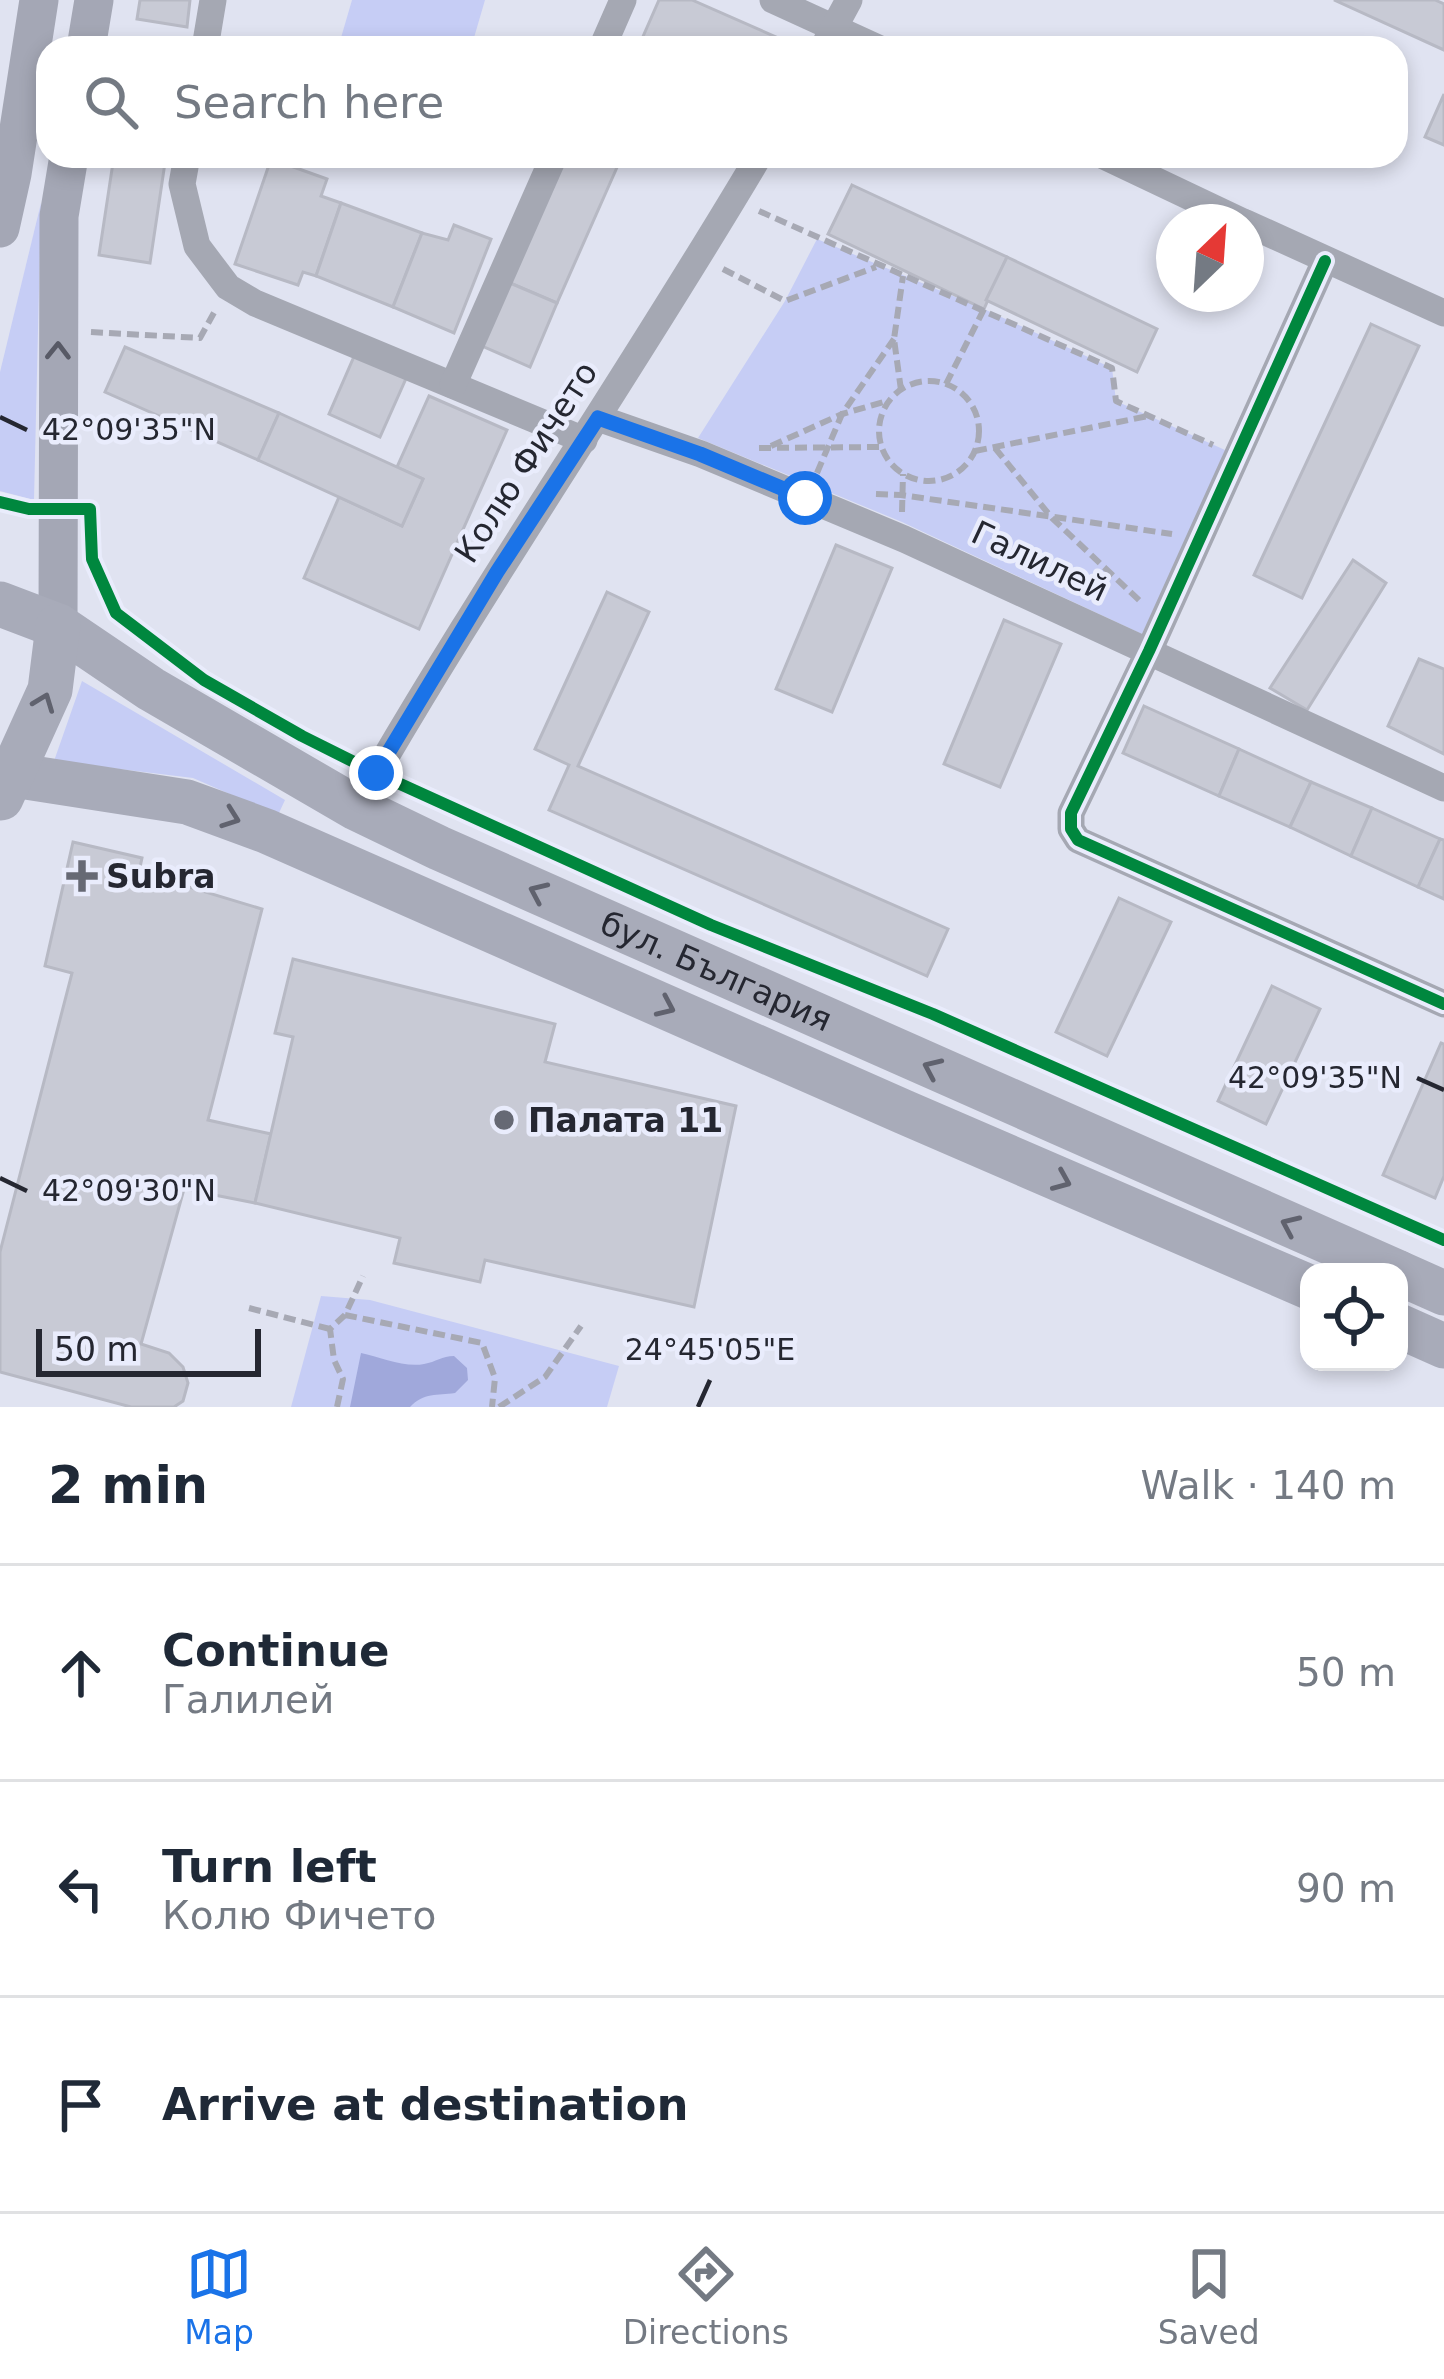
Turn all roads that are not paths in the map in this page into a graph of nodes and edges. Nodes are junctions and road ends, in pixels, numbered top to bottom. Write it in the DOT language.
graph roads {
  1 [pos="39,0"];
  2 [pos="94,0"];
  3 [pos="213,0"];
  4 [pos="623,0"];
  5 [pos="773,0"];
  6 [pos="849,0"];
  7 [pos="88,36"];
  8 [pos="207,36"];
  9 [pos="607,36"];
  10 [pos="826,36"];
  11 [pos="830,36"];
  12 [pos="67,168"];
  13 [pos="185,168"];
  14 [pos="549,168"];
  15 [pos="752,168"];
  16 [pos="1130,168"];
  17 [pos="1205,204"];
  18 [pos="0,228"];
  19 [pos="1264,232"];
  20 [pos="1324,261"];
  21 [pos="1444,313"];
  22 [pos="453,385"];
  23 [pos="591,429"];
  24 [pos="0,604"];
  25 [pos="58,626"];
  26 [pos="1149,651"];
  27 [pos="4,782"];
  28 [pos="1444,788"];
  29 [pos="356,808"];
  30 [pos="1444,1004"];
  31 [pos="1378,1263"];
  32 [pos="1408,1277"];
  33 [pos="1300,1283"];
  34 [pos="1444,1293"];
  35 [pos="1408,1330"];
  36 [pos="1444,1346"];
  1 -- 18 [label="main road"];
  2 -- 7 [label="main road"];
  3 -- 8 [label="street"];
  4 -- 9 [label="street"];
  5 -- 10 [label="street"];
  6 -- 11 [label="street"];
  25 -- 12 [label="main road, one-way"];
  13 -- 22 [label="street, Галилей"];
  14 -- 22 [label="street"];
  15 -- 23 [label="street, Колю Фичето"];
  16 -- 17 [label="street"];
  19 -- 20 [label="street"];
  20 -- 21 [label="street"];
  20 -- 26 [label="street"];
  22 -- 23 [label="street, Галилей"];
  23 -- 26 [label="street, Галилей"];
  23 -- 29 [label="street, Колю Фичето"];
  24 -- 25 [label="main road, бул. България"];
  27 -- 25 [label="main road, one-way"];
  25 -- 29 [label="main road, бул. България"];
  26 -- 28 [label="street, Галилей"];
  26 -- 30 [label="street"];
  27 -- 33 [label="main road, one-way"];
  31 -- 29 [label="main road, бул. България, one-way"];
  32 -- 34 [label="main road, бул. България"];
  35 -- 36 [label="main road"];
}
